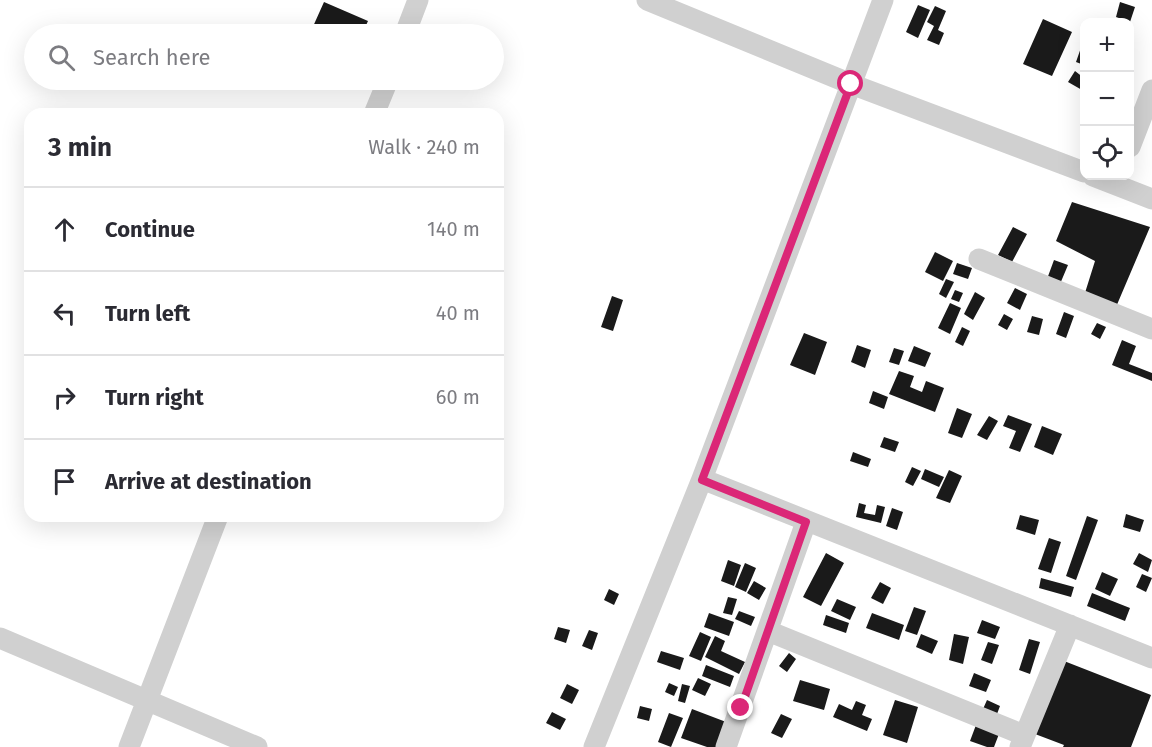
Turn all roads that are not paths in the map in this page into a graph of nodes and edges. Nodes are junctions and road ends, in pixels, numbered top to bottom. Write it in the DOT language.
graph roads {
  1 [pos="418,0"];
  2 [pos="647,0"];
  3 [pos="883,0"];
  4 [pos="409,24"];
  5 [pos="851,84"];
  6 [pos="384,90"];
  7 [pos="1152,90"];
  8 [pos="376,108"];
  9 [pos="1134,137"];
  10 [pos="1080,170"];
  11 [pos="1117,180"];
  12 [pos="1152,200"];
  13 [pos="979,259"];
  14 [pos="1152,329"];
  15 [pos="702,480"];
  16 [pos="216,522"];
  17 [pos="806,522"];
  18 [pos="1070,626"];
  19 [pos="768,631"];
  20 [pos="0,639"];
  21 [pos="1152,658"];
  22 [pos="147,700"];
  23 [pos="1022,741"];
  24 [pos="129,747"];
  25 [pos="257,747"];
  26 [pos="594,747"];
  27 [pos="726,747"];
  1 -- 4 [label="street"];
  2 -- 5 [label="street"];
  3 -- 5 [label="street"];
  5 -- 10 [label="street"];
  5 -- 15 [label="street"];
  6 -- 8 [label="street"];
  7 -- 9 [label="street"];
  11 -- 12 [label="street"];
  13 -- 14 [label="street"];
  15 -- 17 [label="street"];
  15 -- 26 [label="street"];
  16 -- 22 [label="street"];
  17 -- 18 [label="street"];
  17 -- 19 [label="street"];
  18 -- 21 [label="street"];
  18 -- 23 [label="street"];
  19 -- 23 [label="street"];
  19 -- 27 [label="street"];
  20 -- 22 [label="street"];
  22 -- 24 [label="street"];
  22 -- 25 [label="street"];
}
